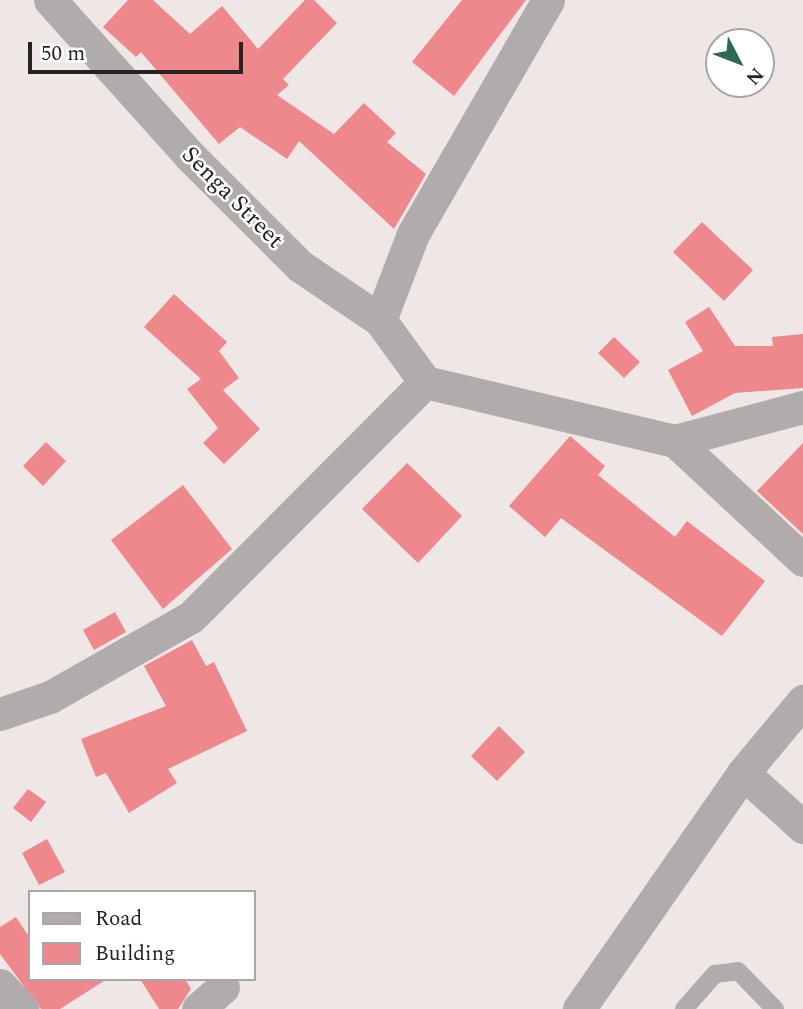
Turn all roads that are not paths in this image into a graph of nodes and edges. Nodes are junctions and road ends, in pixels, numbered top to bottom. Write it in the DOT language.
graph roads {
  1 [pos="50,0"];
  2 [pos="548,0"];
  3 [pos="380,320"];
  4 [pos="425,382"];
  5 [pos="803,408"];
  6 [pos="675,440"];
  7 [pos="803,560"];
  8 [pos="803,701"];
  9 [pos="0,714"];
  10 [pos="743,774"];
  11 [pos="803,827"];
  12 [pos="0,985"];
  13 [pos="223,987"];
  14 [pos="22,1009"];
  15 [pos="198,1009"];
  16 [pos="579,1009"];
  17 [pos="684,1009"];
  18 [pos="775,1009"];
  1 -- 3 [label="street, Senga Street"];
  2 -- 3 [label="street"];
  3 -- 4 [label="street, Senga Street"];
  4 -- 6 [label="street"];
  4 -- 9 [label="street"];
  5 -- 6 [label="street"];
  6 -- 7 [label="street"];
  8 -- 10 [label="street"];
  10 -- 11 [label="street"];
  10 -- 16 [label="street"];
  12 -- 14 [label="street"];
  13 -- 15 [label="street"];
  17 -- 18 [label="lane"];
}
